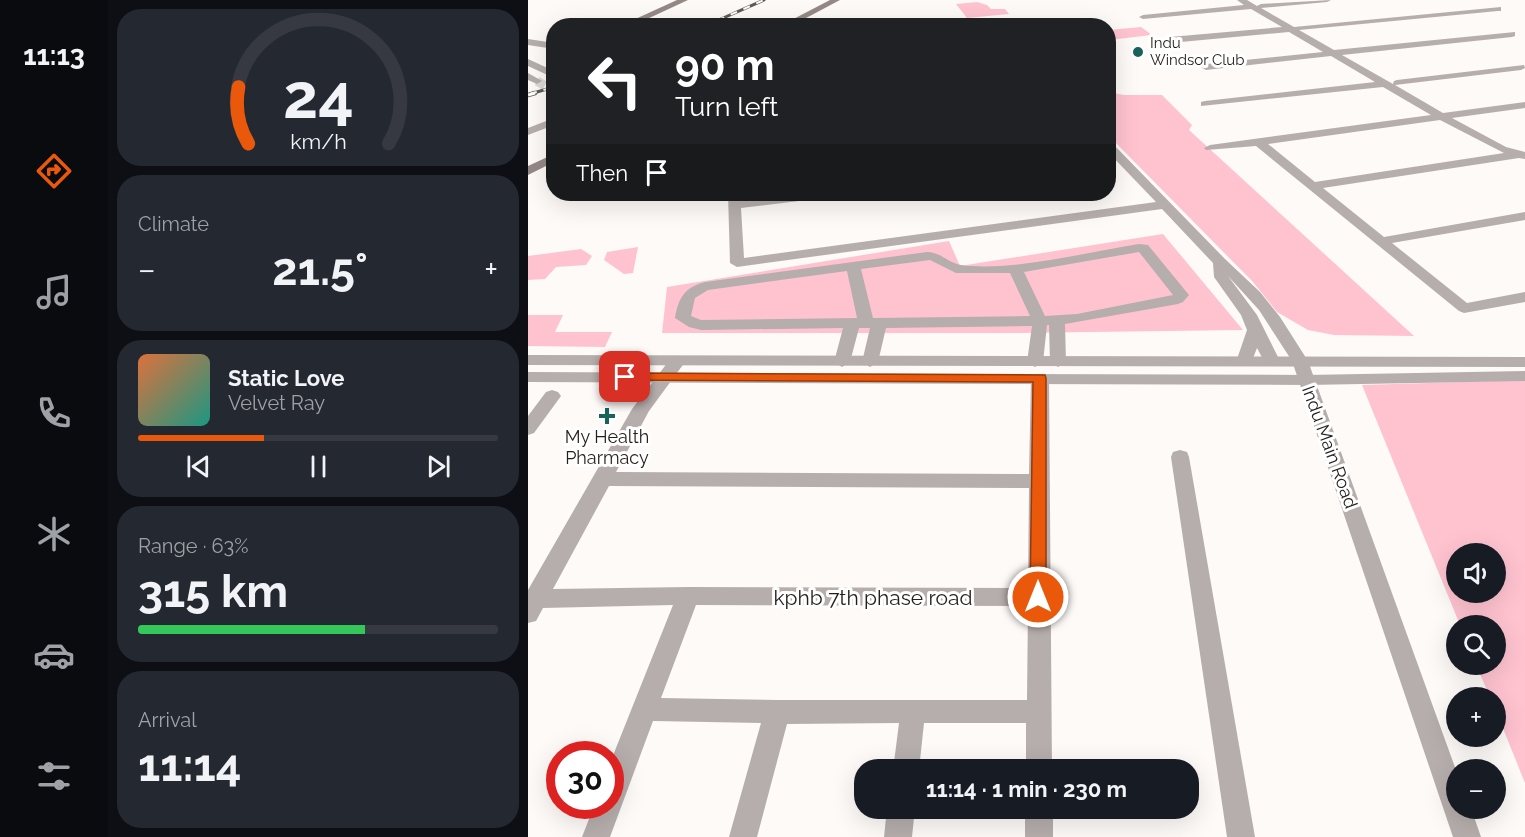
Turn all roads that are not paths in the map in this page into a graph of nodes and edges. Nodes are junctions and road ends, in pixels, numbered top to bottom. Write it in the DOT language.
graph roads {
  1 [pos="824,0"];
  2 [pos="836,0"];
  3 [pos="1241,0"];
  4 [pos="1327,0"];
  5 [pos="687,2"];
  6 [pos="1255,4"];
  7 [pos="1498,9"];
  8 [pos="1143,16"];
  9 [pos="645,18"];
  10 [pos="656,18"];
  11 [pos="788,18"];
  12 [pos="800,18"];
  13 [pos="1295,29"];
  14 [pos="1512,34"];
  15 [pos="1170,40"];
  16 [pos="528,42"];
  17 [pos="546,45"];
  18 [pos="1339,54"];
  19 [pos="528,62"];
  20 [pos="1206,68"];
  21 [pos="1521,68"];
  22 [pos="546,71"];
  23 [pos="1397,83"];
  24 [pos="1384,84"];
  25 [pos="1205,104"];
  26 [pos="1525,105"];
  27 [pos="1448,116"];
  28 [pos="546,124"];
  29 [pos="528,132"];
  30 [pos="546,133"];
  31 [pos="528,141"];
  32 [pos="1258,142"];
  33 [pos="1210,148"];
  34 [pos="546,151"];
  35 [pos="1523,152"];
  36 [pos="528,159"];
  37 [pos="1116,159"];
  38 [pos="546,161"];
  39 [pos="528,171"];
  40 [pos="1313,186"];
  41 [pos="735,201"];
  42 [pos="1164,205"];
  43 [pos="1525,216"];
  44 [pos="1382,241"];
  45 [pos="1220,262"];
  46 [pos="853,266"];
  47 [pos="1016,269"];
  48 [pos="1525,297"];
  49 [pos="1057,320"];
  50 [pos="1040,321"];
  51 [pos="866,323"];
  52 [pos="1256,330"];
  53 [pos="528,360"];
  54 [pos="1272,361"];
  55 [pos="677,362"];
  56 [pos="842,362"];
  57 [pos="870,362"];
  58 [pos="1058,362"];
  59 [pos="1244,362"];
  60 [pos="1525,362"];
  61 [pos="1038,370"];
  62 [pos="1303,370"];
  63 [pos="1525,376"];
  64 [pos="528,377"];
  65 [pos="664,378"];
  66 [pos="552,396"];
  67 [pos="528,429"];
  68 [pos="1180,457"];
  69 [pos="602,479"];
  70 [pos="1039,480"];
  71 [pos="688,596"];
  72 [pos="1038,597"];
  73 [pos="531,604"];
  74 [pos="645,709"];
  75 [pos="913,710"];
  76 [pos="1038,711"];
  77 [pos="777,712"];
  78 [pos="907,759"];
  79 [pos="1038,759"];
  80 [pos="624,762"];
  81 [pos="1446,776"];
  82 [pos="603,819"];
  83 [pos="900,819"];
  84 [pos="1039,819"];
  85 [pos="1461,819"];
  86 [pos="596,837"];
  87 [pos="743,837"];
  88 [pos="898,837"];
  89 [pos="1039,837"];
  90 [pos="1241,837"];
  91 [pos="1467,837"];
  1 -- 11 [label="main road"];
  2 -- 12 [label="main road"];
  3 -- 6 [label="street"];
  4 -- 6 [label="street"];
  5 -- 9 [label="main road"];
  5 -- 10 [label="main road"];
  6 -- 8 [label="street"];
  6 -- 13 [label="street"];
  7 -- 13 [label="street"];
  13 -- 15 [label="street"];
  13 -- 18 [label="street"];
  14 -- 18 [label="street"];
  16 -- 17 [label="street"];
  18 -- 20 [label="street"];
  18 -- 23 [label="street"];
  18 -- 24 [label="street"];
  19 -- 22 [label="street"];
  21 -- 23 [label="street"];
  23 -- 27 [label="street"];
  24 -- 25 [label="street"];
  24 -- 27 [label="street"];
  26 -- 27 [label="street"];
  27 -- 32 [label="street"];
  27 -- 35 [label="street"];
  28 -- 29 [label="street"];
  30 -- 31 [label="street"];
  32 -- 33 [label="street"];
  32 -- 40 [label="street"];
  34 -- 36 [label="main road"];
  35 -- 40 [label="street"];
  37 -- 42 [label="street, Indu Main Road"];
  38 -- 39 [label="main road"];
  40 -- 44 [label="street"];
  41 -- 42 [label="street"];
  42 -- 45 [label="street, Indu Main Road"];
  43 -- 44 [label="street"];
  44 -- 48 [label="street"];
  45 -- 52 [label="street"];
  45 -- 62 [label="street, Indu Main Road"];
  46 -- 47 [label="street"];
  46 -- 51 [label="street"];
  46 -- 51 [label="street"];
  47 -- 49 [label="street"];
  47 -- 50 [label="street"];
  49 -- 50 [label="street"];
  49 -- 58 [label="street"];
  50 -- 51 [label="street"];
  50 -- 61 [label="street"];
  51 -- 56 [label="street"];
  51 -- 57 [label="street"];
  52 -- 54 [label="street"];
  52 -- 59 [label="street"];
  53 -- 55 [label="street"];
  54 -- 59 [label="street"];
  54 -- 62 [label="street"];
  55 -- 56 [label="street"];
  55 -- 65 [label="street, kphb 7th phase road"];
  56 -- 57 [label="street"];
  57 -- 61 [label="street"];
  58 -- 59 [label="street"];
  58 -- 61 [label="street"];
  60 -- 62 [label="street"];
  61 -- 62 [label="street"];
  61 -- 65 [label="street"];
  61 -- 70 [label="street"];
  62 -- 63 [label="street"];
  62 -- 81 [label="street, Indu Main Road"];
  64 -- 65 [label="street"];
  65 -- 69 [label="street, kphb 7th phase road"];
  66 -- 67 [label="street"];
  68 -- 90 [label="street"];
  69 -- 70 [label="street"];
  69 -- 73 [label="street, kphb 7th phase road"];
  70 -- 72 [label="street"];
  71 -- 72 [label="street, kphb 7th phase road"];
  71 -- 73 [label="street, kphb 7th phase road"];
  71 -- 74 [label="street"];
  72 -- 76 [label="street"];
  74 -- 77 [label="street"];
  74 -- 80 [label="street"];
  75 -- 76 [label="street"];
  75 -- 77 [label="street"];
  75 -- 78 [label="street"];
  76 -- 79 [label="street"];
  77 -- 87 [label="street"];
  82 -- 86 [label="street"];
  83 -- 88 [label="street"];
  84 -- 89 [label="street"];
  85 -- 91 [label="street, Indu Main Road"];
}
